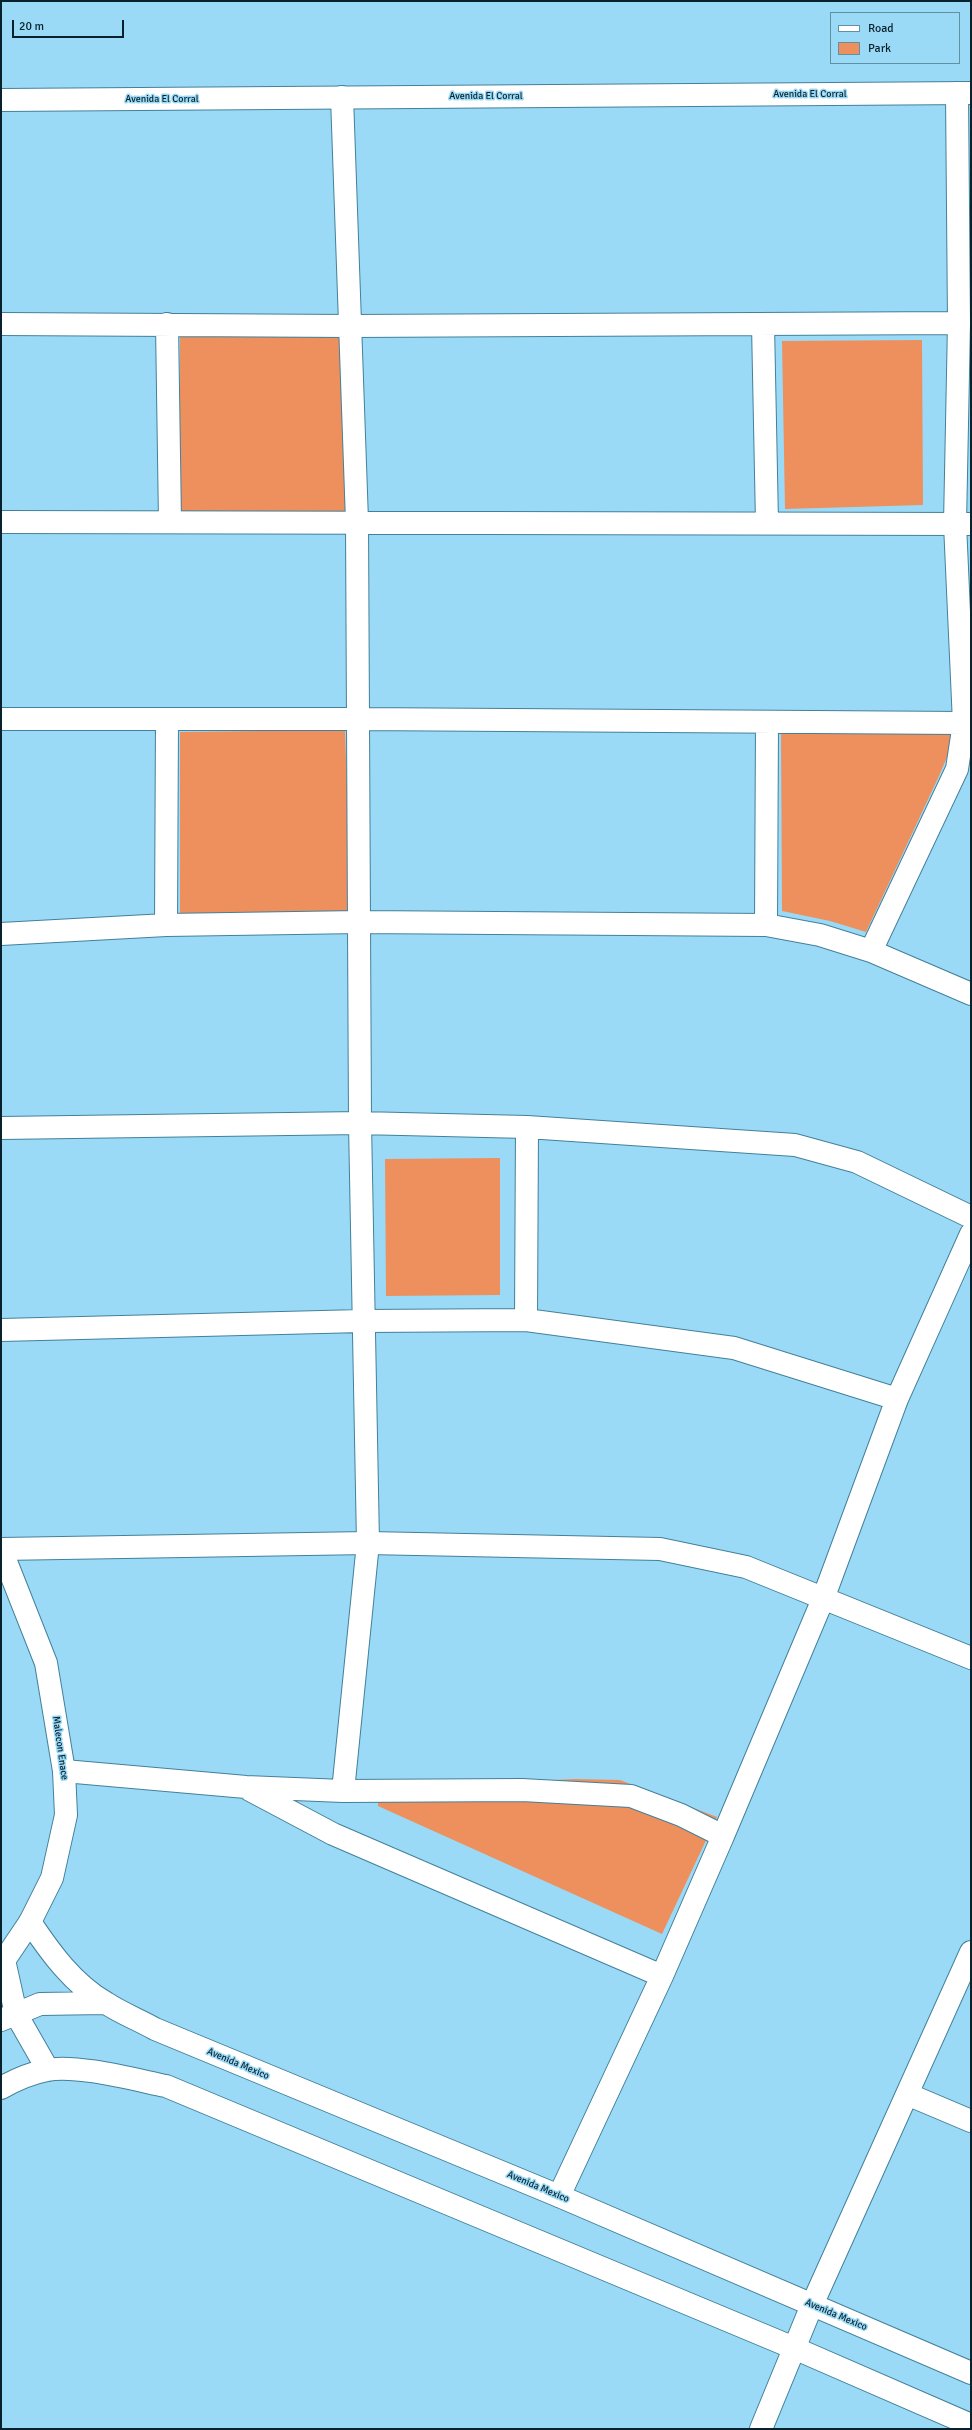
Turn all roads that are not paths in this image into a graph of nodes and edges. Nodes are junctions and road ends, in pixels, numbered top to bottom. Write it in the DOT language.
graph roads {
  1 [pos="964,93"];
  2 [pos="342,97"];
  3 [pos="1,100"];
  4 [pos="959,323"];
  5 [pos="1,324"];
  6 [pos="167,324"];
  7 [pos="763,324"];
  8 [pos="350,326"];
  9 [pos="357,521"];
  10 [pos="1,522"];
  11 [pos="170,522"];
  12 [pos="767,523"];
  13 [pos="963,524"];
  14 [pos="1,719"];
  15 [pos="167,719"];
  16 [pos="358,719"];
  17 [pos="767,722"];
  18 [pos="964,723"];
  19 [pos="360,922"];
  20 [pos="166,925"];
  21 [pos="766,925"];
  22 [pos="1,934"];
  23 [pos="871,951"];
  24 [pos="971,994"];
  25 [pos="360,1123"];
  26 [pos="527,1127"];
  27 [pos="1,1128"];
  28 [pos="971,1216"];
  29 [pos="971,1234"];
  30 [pos="526,1320"];
  31 [pos="362,1321"];
  32 [pos="1,1330"];
  33 [pos="897,1400"];
  34 [pos="368,1543"];
  35 [pos="1,1549"];
  36 [pos="823,1599"];
  37 [pos="971,1658"];
  38 [pos="64,1772"];
  39 [pos="246,1788"];
  40 [pos="343,1791"];
  41 [pos="723,1836"];
  42 [pos="30,1922"];
  43 [pos="971,1952"];
  44 [pos="2,1963"];
  45 [pos="662,1976"];
  46 [pos="104,2003"];
  47 [pos="8,2017"];
  48 [pos="48,2070"];
  49 [pos="1,2088"];
  50 [pos="907,2094"];
  51 [pos="971,2121"];
  52 [pos="559,2196"];
  53 [pos="812,2305"];
  54 [pos="794,2348"];
  55 [pos="971,2373"];
  56 [pos="971,2425"];
  57 [pos="761,2429"];
  1 -- 2 [label="street, Avenida El Corral"];
  1 -- 4 [label="street"];
  2 -- 3 [label="street, Avenida El Corral"];
  2 -- 8 [label="street"];
  4 -- 7 [label="street"];
  4 -- 13 [label="street"];
  5 -- 6 [label="street"];
  6 -- 8 [label="street"];
  6 -- 11 [label="street"];
  7 -- 8 [label="street"];
  7 -- 12 [label="street"];
  8 -- 9 [label="street"];
  9 -- 11 [label="street"];
  9 -- 12 [label="street"];
  9 -- 16 [label="street"];
  10 -- 11 [label="street"];
  12 -- 13 [label="street"];
  13 -- 18 [label="street"];
  14 -- 15 [label="street"];
  15 -- 16 [label="street"];
  15 -- 20 [label="street"];
  16 -- 17 [label="street"];
  16 -- 19 [label="street"];
  17 -- 18 [label="street"];
  17 -- 21 [label="street"];
  18 -- 23 [label="street"];
  19 -- 20 [label="street"];
  19 -- 21 [label="street"];
  19 -- 25 [label="street"];
  20 -- 22 [label="street"];
  21 -- 23 [label="street"];
  23 -- 24 [label="street"];
  25 -- 26 [label="street"];
  25 -- 27 [label="street"];
  25 -- 31 [label="street"];
  26 -- 28 [label="street"];
  26 -- 30 [label="street"];
  29 -- 33 [label="street"];
  30 -- 31 [label="street"];
  30 -- 33 [label="street"];
  31 -- 32 [label="street"];
  31 -- 34 [label="street"];
  33 -- 36 [label="street"];
  34 -- 35 [label="street"];
  34 -- 36 [label="street"];
  34 -- 40 [label="street"];
  35 -- 38 [label="street, Malecon Enace"];
  36 -- 37 [label="street"];
  36 -- 41 [label="street"];
  38 -- 39 [label="street"];
  38 -- 42 [label="street, Malecon Enace"];
  39 -- 40 [label="street"];
  39 -- 45 [label="street"];
  40 -- 41 [label="street"];
  41 -- 45 [label="street"];
  42 -- 44 [label="street, Malecon Enace"];
  42 -- 46 [label="street"];
  43 -- 50 [label="street"];
  44 -- 47 [label="street"];
  45 -- 52 [label="street"];
  46 -- 47 [label="street"];
  46 -- 52 [label="street, Avenida Mexico"];
  47 -- 48 [label="street"];
  48 -- 49 [label="street"];
  48 -- 54 [label="street"];
  50 -- 51 [label="street"];
  50 -- 53 [label="street"];
  52 -- 53 [label="street, Avenida Mexico"];
  53 -- 54 [label="street"];
  53 -- 55 [label="street, Avenida Mexico"];
  54 -- 56 [label="street"];
  54 -- 57 [label="street"];
}
